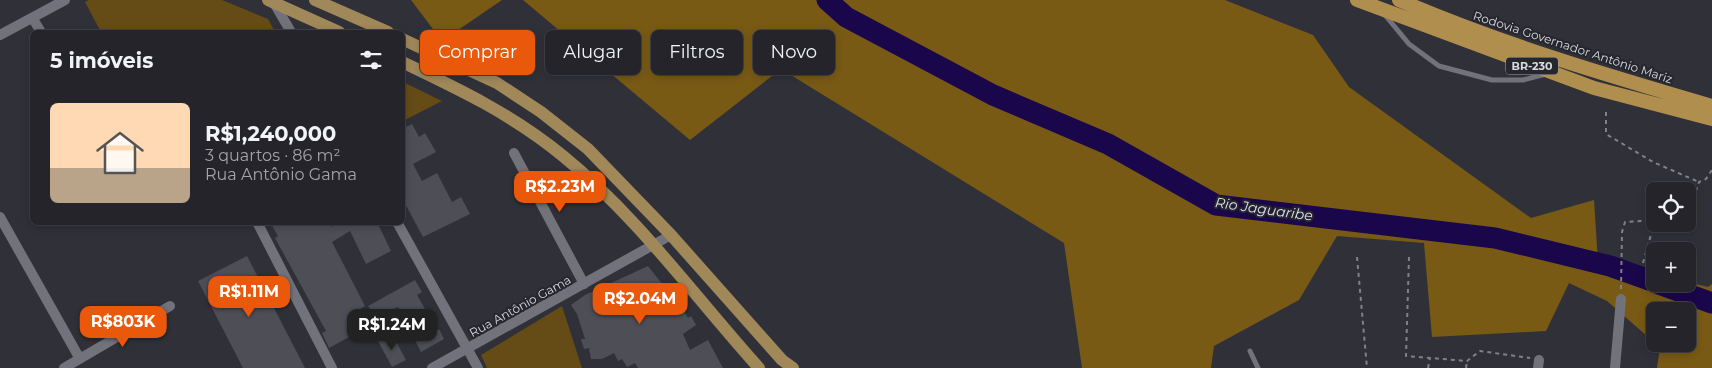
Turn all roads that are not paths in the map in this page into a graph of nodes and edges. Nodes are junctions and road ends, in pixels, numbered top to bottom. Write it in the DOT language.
graph roads {
  1 [pos="65,0"];
  2 [pos="315,0"];
  3 [pos="1357,0"];
  4 [pos="1399,0"];
  5 [pos="271,1"];
  6 [pos="1380,9"];
  7 [pos="33,19"];
  8 [pos="39,30"];
  9 [pos="289,30"];
  10 [pos="335,30"];
  11 [pos="383,30"];
  12 [pos="0,35"];
  13 [pos="405,40"];
  14 [pos="405,63"];
  15 [pos="1550,73"];
  16 [pos="1712,106"];
  17 [pos="1712,119"];
  18 [pos="514,153"];
  19 [pos="0,217"];
  20 [pos="259,225"];
  21 [pos="399,225"];
  22 [pos="671,235"];
  23 [pos="654,247"];
  24 [pos="584,284"];
  25 [pos="1621,294"];
  26 [pos="170,306"];
  27 [pos="468,349"];
  28 [pos="1250,350"];
  29 [pos="80,360"];
  30 [pos="64,368"];
  31 [pos="332,368"];
  32 [pos="432,368"];
  33 [pos="478,368"];
  34 [pos="759,368"];
  35 [pos="793,368"];
  36 [pos="1258,368"];
  37 [pos="1615,368"];
  1 -- 7 [label="street"];
  2 -- 11 [label="main road"];
  3 -- 6 [label="highway, BR-230"];
  4 -- 16 [label="highway, Rodovia Governador Antônio Mariz / BR-230"];
  5 -- 9 [label="street"];
  5 -- 10 [label="main road"];
  6 -- 15 [label="highway, BR-230"];
  6 -- 15 [label="lane"];
  7 -- 8 [label="street"];
  7 -- 12 [label="street"];
  13 -- 22 [label="main road"];
  14 -- 23 [label="main road"];
  15 -- 17 [label="highway, BR-230"];
  18 -- 24 [label="street"];
  19 -- 29 [label="street"];
  20 -- 31 [label="street"];
  21 -- 27 [label="street"];
  22 -- 23 [label="street, Rua Antônio Gama"];
  22 -- 35 [label="main road"];
  23 -- 24 [label="street, Rua Antônio Gama"];
  23 -- 34 [label="main road"];
  24 -- 27 [label="street, Rua Antônio Gama"];
  25 -- 37 [label="street"];
  26 -- 29 [label="street"];
  27 -- 32 [label="street, Rua Antônio Gama"];
  27 -- 33 [label="street"];
  28 -- 36 [label="lane"];
  29 -- 30 [label="street"];
}
